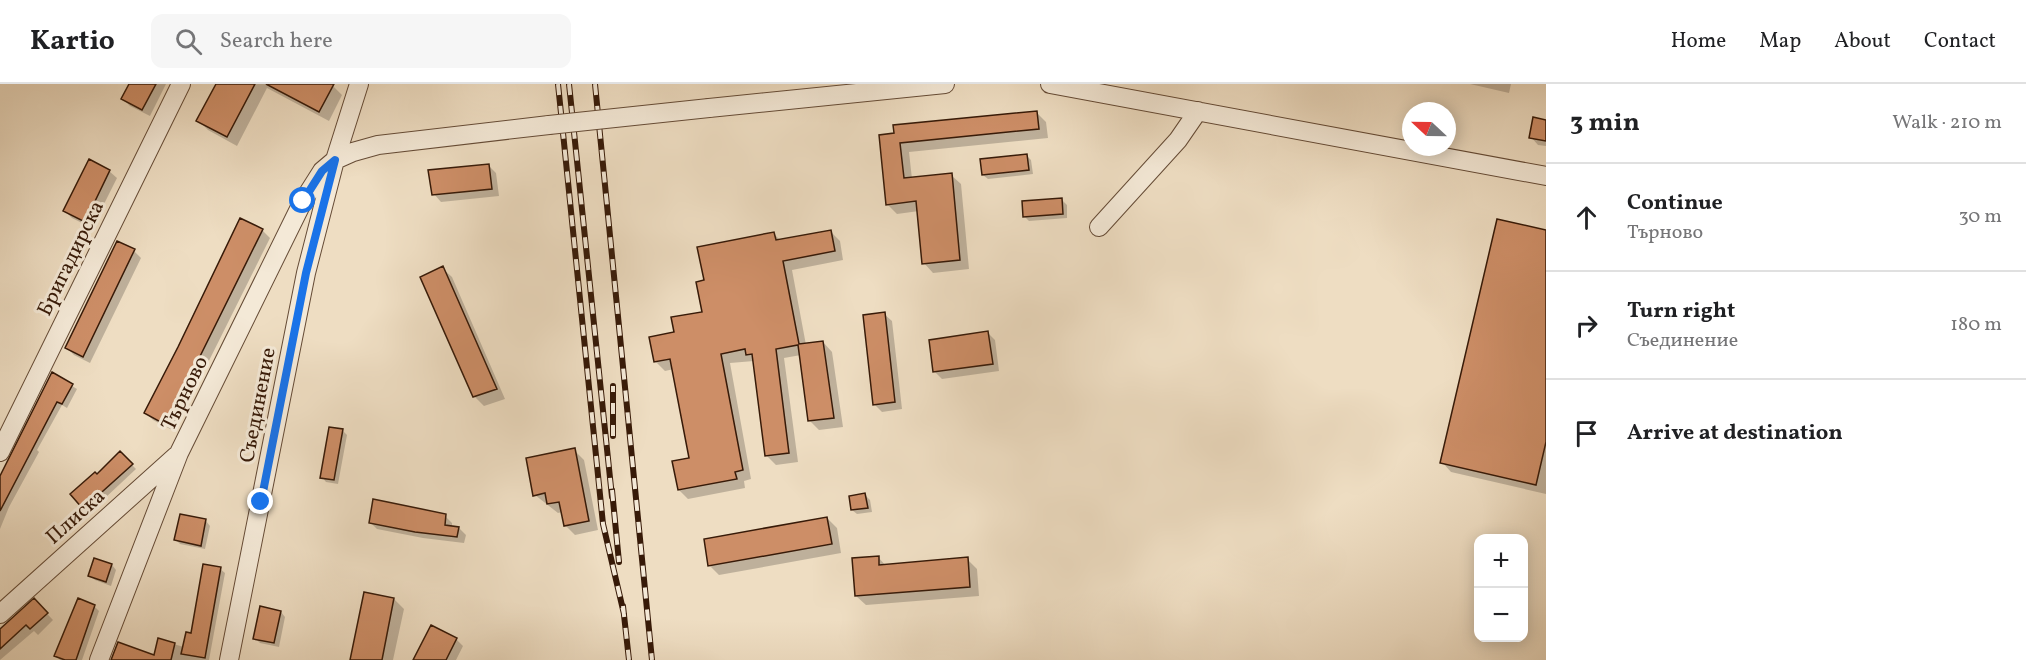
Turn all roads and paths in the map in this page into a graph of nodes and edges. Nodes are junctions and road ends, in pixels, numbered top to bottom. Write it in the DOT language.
graph roads {
  1 [pos="181,84"];
  2 [pos="359,84"];
  3 [pos="945,84"];
  4 [pos="1050,84"];
  5 [pos="1198,111"];
  6 [pos="335,160"];
  7 [pos="1546,176"];
  8 [pos="1100,227"];
  9 [pos="0,452"];
  10 [pos="179,453"];
  11 [pos="0,614"];
  12 [pos="99,660"];
  13 [pos="229,660"];
  1 -- 9 [label="street, Бригадирска"];
  2 -- 6 [label="street, Съединение"];
  3 -- 6 [label="street, bridge"];
  4 -- 5 [label="street"];
  5 -- 7 [label="street"];
  5 -- 8 [label="street"];
  6 -- 10 [label="street, Търново"];
  6 -- 13 [label="street, Съединение"];
  10 -- 11 [label="street, Плиска"];
  10 -- 12 [label="street, Търново"];
}
